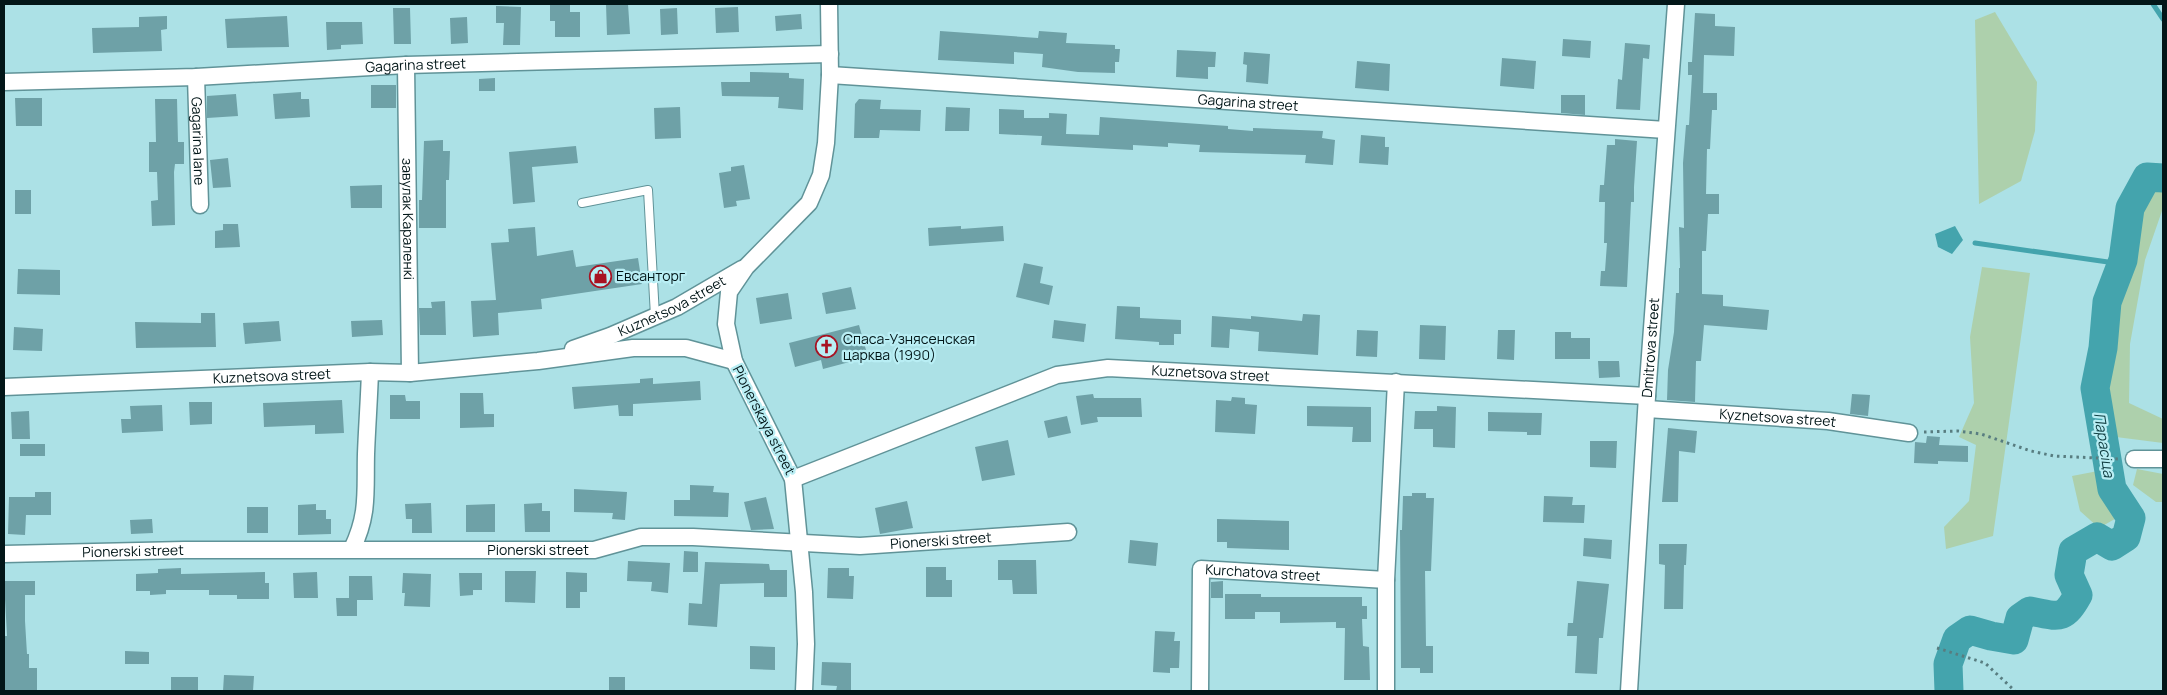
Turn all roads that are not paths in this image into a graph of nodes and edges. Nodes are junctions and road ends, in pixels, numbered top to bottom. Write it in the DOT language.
graph roads {
  1 [pos="829,4"];
  2 [pos="1676,4"];
  3 [pos="830,54"];
  4 [pos="406,65"];
  5 [pos="830,75"];
  6 [pos="196,77"];
  7 [pos="4,82"];
  8 [pos="1666,130"];
  9 [pos="582,203"];
  10 [pos="200,205"];
  11 [pos="746,267"];
  12 [pos="655,316"];
  13 [pos="538,361"];
  14 [pos="734,361"];
  15 [pos="370,372"];
  16 [pos="410,372"];
  17 [pos="1396,382"];
  18 [pos="4,387"];
  19 [pos="1647,402"];
  20 [pos="1909,433"];
  21 [pos="2134,459"];
  22 [pos="2163,459"];
  23 [pos="794,479"];
  24 [pos="1068,532"];
  25 [pos="800,542"];
  26 [pos="352,550"];
  27 [pos="4,554"];
  28 [pos="1386,580"];
  29 [pos="804,691"];
  30 [pos="1200,691"];
  31 [pos="1386,691"];
  32 [pos="1628,691"];
  1 -- 3 [label="street, Pionerskaya street"];
  2 -- 8 [label="street, Dmitrova street"];
  3 -- 4 [label="street, Gagarina street"];
  3 -- 5 [label="street, Pionerskaya street"];
  4 -- 6 [label="street, Gagarina street"];
  4 -- 16 [label="street, завулак Караленкі"];
  5 -- 8 [label="street, Gagarina street"];
  5 -- 11 [label="street, Pionerskaya street"];
  6 -- 7 [label="street, Gagarina street"];
  6 -- 10 [label="street, Gagarina lane"];
  8 -- 19 [label="street, Dmitrova street"];
  9 -- 12 [label="lane"];
  11 -- 12 [label="street, Kuznetsova street"];
  11 -- 14 [label="street, Pionerskaya street"];
  12 -- 13 [label="street, Kuznetsova street"];
  13 -- 14 [label="street, Kuznetsova street"];
  13 -- 16 [label="street, Kuznetsova street"];
  14 -- 23 [label="street, Pionerskaya street"];
  15 -- 16 [label="street, Kuznetsova street"];
  15 -- 18 [label="street, Kuznetsova street"];
  15 -- 26 [label="street"];
  17 -- 19 [label="street, Kuznetsova street"];
  17 -- 23 [label="street, Kuznetsova street"];
  17 -- 28 [label="street"];
  19 -- 20 [label="street, Kyznetsova street"];
  19 -- 32 [label="street, Dmitrova street"];
  21 -- 22 [label="street"];
  23 -- 25 [label="street, Pionerskaya street"];
  24 -- 25 [label="street, Pionerski street"];
  25 -- 26 [label="street, Pionerski street"];
  25 -- 29 [label="street, Pionerskaya street"];
  26 -- 27 [label="street, Pionerski street"];
  28 -- 30 [label="street, Kurchatova street"];
  28 -- 31 [label="street"];
}
